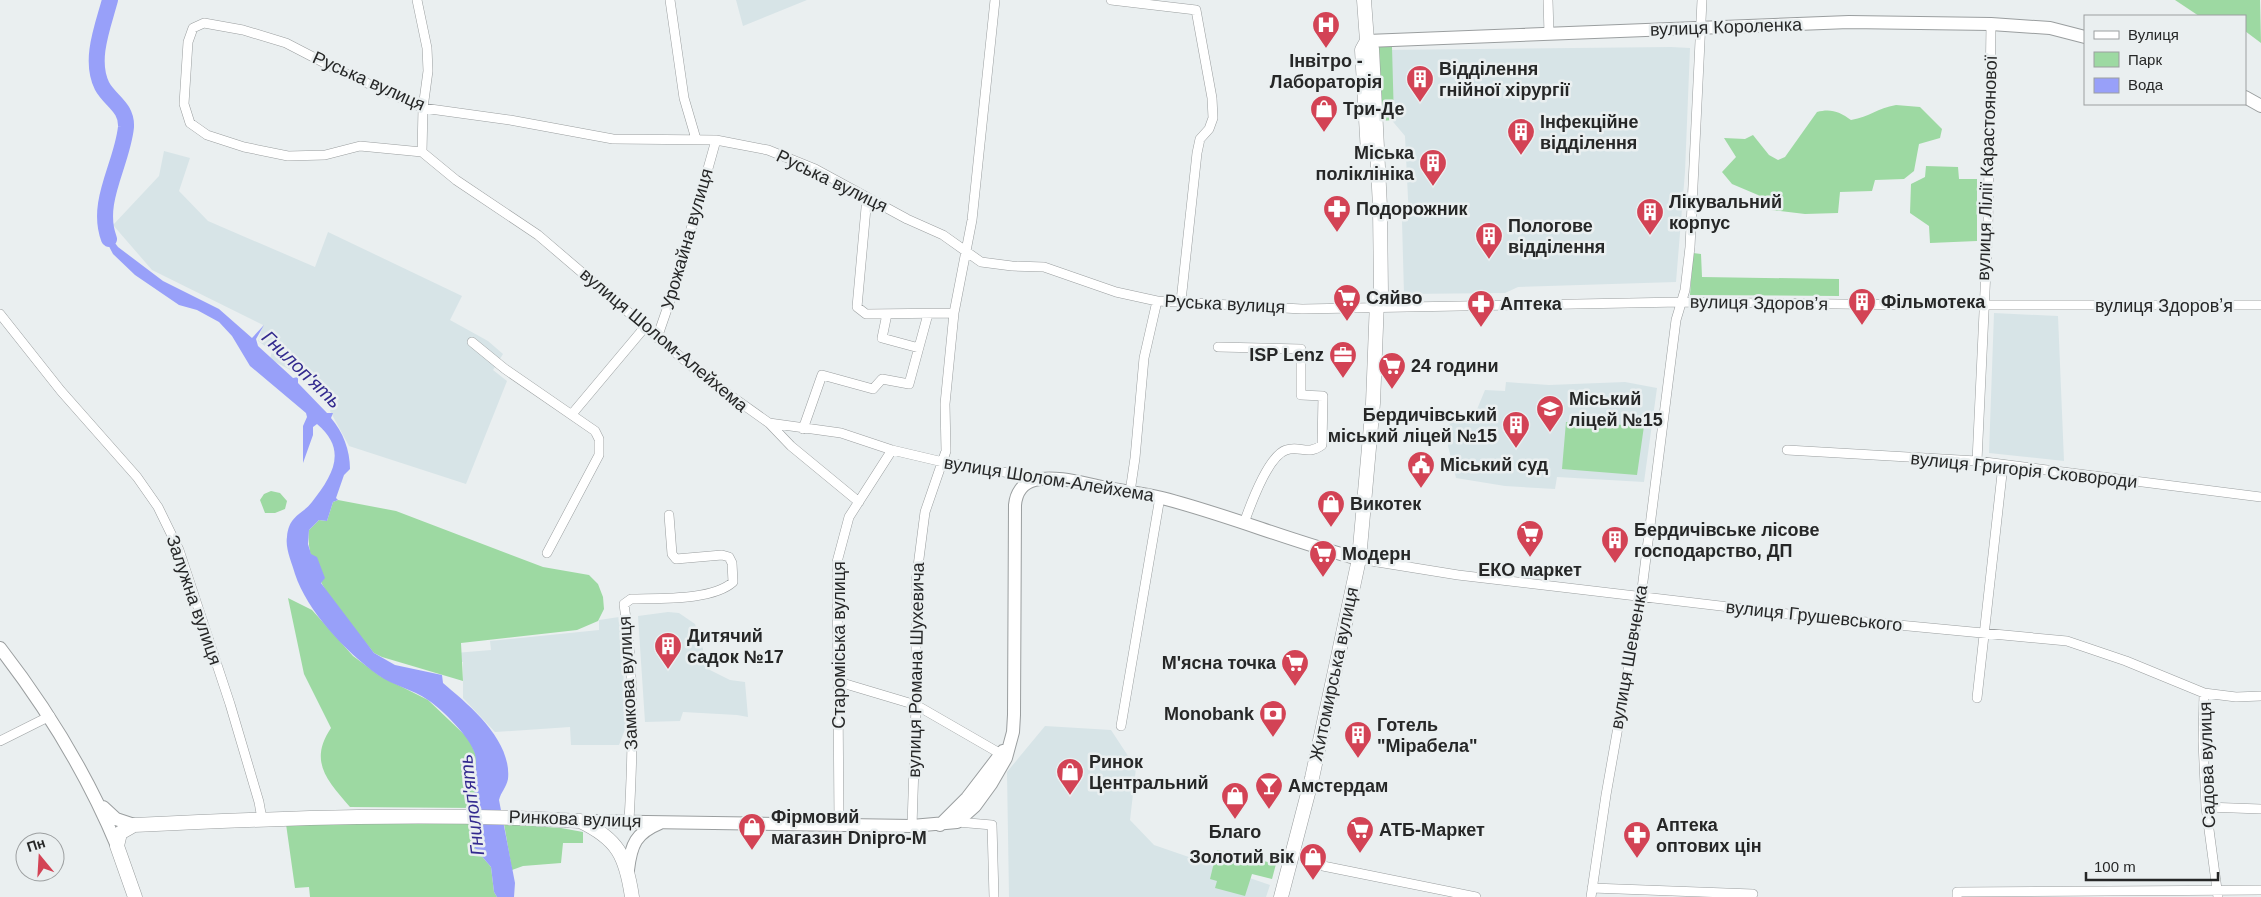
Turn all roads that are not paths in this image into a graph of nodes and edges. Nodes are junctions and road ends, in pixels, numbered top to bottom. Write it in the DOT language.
graph roads {
  1 [pos="417,0"];
  2 [pos="670,0"];
  3 [pos="995,0"];
  4 [pos="1111,0"];
  5 [pos="1364,0"];
  6 [pos="1548,0"];
  7 [pos="1702,0"];
  8 [pos="1991,24"];
  9 [pos="1702,27"];
  10 [pos="1549,34"];
  11 [pos="2084,37"];
  12 [pos="1367,41"];
  13 [pos="2246,98"];
  14 [pos="2261,106"];
  15 [pos="423,108"];
  16 [pos="696,139"];
  17 [pos="716,140"];
  18 [pos="422,152"];
  19 [pos="867,197"];
  20 [pos="965,250"];
  21 [pos="1157,301"];
  22 [pos="1181,301"];
  23 [pos="1682,302"];
  24 [pos="1377,304"];
  25 [pos="2261,305"];
  26 [pos="1983,306"];
  27 [pos="954,313"];
  28 [pos="0,314"];
  29 [pos="887,314"];
  30 [pos="928,314"];
  31 [pos="645,327"];
  32 [pos="657,338"];
  33 [pos="472,342"];
  34 [pos="1218,347"];
  35 [pos="919,348"];
  36 [pos="572,414"];
  37 [pos="769,423"];
  38 [pos="802,429"];
  39 [pos="892,450"];
  40 [pos="1787,450"];
  41 [pos="942,462"];
  42 [pos="1977,462"];
  43 [pos="2003,465"];
  44 [pos="1044,479"];
  45 [pos="1130,492"];
  46 [pos="1160,497"];
  47 [pos="2261,498"];
  48 [pos="859,502"];
  49 [pos="669,515"];
  50 [pos="1244,523"];
  51 [pos="547,553"];
  52 [pos="1359,558"];
  53 [pos="1640,597"];
  54 [pos="1985,632"];
  55 [pos="0,648"];
  56 [pos="840,682"];
  57 [pos="2204,692"];
  58 [pos="2258,694"];
  59 [pos="1977,698"];
  60 [pos="916,705"];
  61 [pos="50,716"];
  62 [pos="1121,726"];
  63 [pos="0,741"];
  64 [pos="1010,741"];
  65 [pos="1000,754"];
  66 [pos="96,798"];
  67 [pos="2206,807"];
  68 [pos="2261,809"];
  69 [pos="262,819"];
  70 [pos="580,821"];
  71 [pos="629,821"];
  72 [pos="663,822"];
  73 [pos="957,822"];
  74 [pos="839,824"];
  75 [pos="134,825"];
  76 [pos="940,825"];
  77 [pos="912,826"];
  78 [pos="118,846"];
  79 [pos="1322,866"];
  80 [pos="628,870"];
  81 [pos="2261,890"];
  82 [pos="1592,892"];
  83 [pos="1753,894"];
  84 [pos="1957,894"];
  85 [pos="2218,894"];
  86 [pos="135,897"];
  87 [pos="632,897"];
  88 [pos="994,897"];
  89 [pos="1281,897"];
  90 [pos="1476,897"];
  1 -- 15 [label="street"];
  2 -- 16 [label="street"];
  3 -- 20 [label="street, вулиця Романа Шухевича"];
  4 -- 22 [label="street"];
  5 -- 12 [label="main road, Житомирська вулиця"];
  6 -- 10 [label="street"];
  7 -- 9 [label="street, вулиця Шевченка"];
  8 -- 9 [label="main road, вулиця Короленка"];
  8 -- 11 [label="main road, вулиця Короленка"];
  8 -- 26 [label="street, вулиця Лілії Карастоянової"];
  9 -- 10 [label="main road, вулиця Короленка"];
  9 -- 23 [label="street, вулиця Шевченка"];
  10 -- 12 [label="main road, вулиця Короленка"];
  12 -- 24 [label="main road, Житомирська вулиця"];
  13 -- 14 [label="main road"];
  15 -- 16 [label="street, Руська вулиця"];
  15 -- 18 [label="street"];
  15 -- 18 [label="street, Руська вулиця"];
  16 -- 17 [label="street, Руська вулиця"];
  17 -- 19 [label="street, Руська вулиця"];
  17 -- 32 [label="street, Урожайна вулиця"];
  18 -- 31 [label="street, вулиця Шолом-Алейхема"];
  19 -- 20 [label="street, Руська вулиця"];
  19 -- 29 [label="street"];
  20 -- 21 [label="street, Руська вулиця"];
  20 -- 27 [label="street, вулиця Романа Шухевича"];
  21 -- 22 [label="street, Руська вулиця"];
  21 -- 45 [label="street"];
  22 -- 24 [label="street, Руська вулиця"];
  23 -- 24 [label="street, вулиця Здоровʼя"];
  23 -- 26 [label="street, вулиця Здоровʼя"];
  23 -- 53 [label="street, вулиця Шевченка"];
  24 -- 52 [label="main road, Житомирська вулиця"];
  25 -- 26 [label="street, вулиця Здоровʼя"];
  26 -- 42 [label="street, вулиця Лілії Карастоянової"];
  27 -- 30 [label="street"];
  27 -- 41 [label="street, вулиця Романа Шухевича"];
  28 -- 69 [label="street, Залужна вулиця"];
  29 -- 30 [label="street"];
  29 -- 35 [label="street"];
  30 -- 35 [label="street"];
  31 -- 32 [label="street, вулиця Шолом-Алейхема"];
  31 -- 36 [label="street"];
  32 -- 37 [label="street, вулиця Шолом-Алейхема"];
  33 -- 36 [label="street"];
  34 -- 50 [label="street"];
  35 -- 38 [label="street"];
  36 -- 51 [label="street"];
  37 -- 38 [label="street, вулиця Шолом-Алейхема"];
  37 -- 48 [label="street"];
  38 -- 39 [label="street, вулиця Шолом-Алейхема"];
  39 -- 41 [label="street, вулиця Шолом-Алейхема"];
  39 -- 48 [label="street, Староміська вулиця"];
  40 -- 42 [label="street, вулиця Григорія Сковороди"];
  41 -- 44 [label="street, вулиця Шолом-Алейхема"];
  41 -- 60 [label="street, вулиця Романа Шухевича"];
  42 -- 43 [label="street, вулиця Григорія Сковороди"];
  43 -- 47 [label="street, вулиця Григорія Сковороди"];
  43 -- 54 [label="street"];
  44 -- 45 [label="main road, вулиця Шолом-Алейхема"];
  44 -- 64 [label="main road"];
  45 -- 46 [label="main road, вулиця Шолом-Алейхема"];
  46 -- 50 [label="main road, вулиця Шолом-Алейхема"];
  46 -- 62 [label="street"];
  48 -- 56 [label="street, Староміська вулиця"];
  49 -- 71 [label="street, Замкова вулиця"];
  50 -- 52 [label="main road, вулиця Шолом-Алейхема"];
  52 -- 53 [label="street, вулиця Грушевського"];
  52 -- 89 [label="main road, Житомирська вулиця"];
  53 -- 54 [label="street, вулиця Грушевського"];
  53 -- 82 [label="street, вулиця Шевченка"];
  54 -- 57 [label="street, вулиця Грушевського"];
  54 -- 59 [label="street"];
  55 -- 61 [label="main road"];
  56 -- 60 [label="street"];
  56 -- 74 [label="street, Староміська вулиця"];
  57 -- 58 [label="street, вулиця Грушевського"];
  57 -- 67 [label="street, Садова вулиця"];
  60 -- 65 [label="street"];
  60 -- 77 [label="street, вулиця Романа Шухевича"];
  61 -- 63 [label="street"];
  61 -- 66 [label="main road"];
  64 -- 65 [label="main road"];
  64 -- 73 [label="main road"];
  65 -- 76 [label="main road"];
  66 -- 75 [label="main road"];
  66 -- 78 [label="main road"];
  67 -- 68 [label="street"];
  67 -- 85 [label="street, Садова вулиця"];
  69 -- 70 [label="main road, Ринкова вулиця"];
  69 -- 75 [label="main road, Ринкова вулиця"];
  70 -- 71 [label="main road, Ринкова вулиця"];
  70 -- 80 [label="main road"];
  71 -- 72 [label="main road, Ринкова вулиця"];
  72 -- 74 [label="main road, Ринкова вулиця"];
  72 -- 80 [label="main road"];
  73 -- 76 [label="main road, Ринкова вулиця"];
  73 -- 88 [label="street"];
  74 -- 77 [label="main road, Ринкова вулиця"];
  75 -- 78 [label="main road"];
  76 -- 77 [label="main road, Ринкова вулиця"];
  78 -- 86 [label="main road"];
  79 -- 90 [label="street"];
  80 -- 87 [label="main road"];
  81 -- 85 [label="street"];
  82 -- 83 [label="street"];
  84 -- 85 [label="street"];
}
